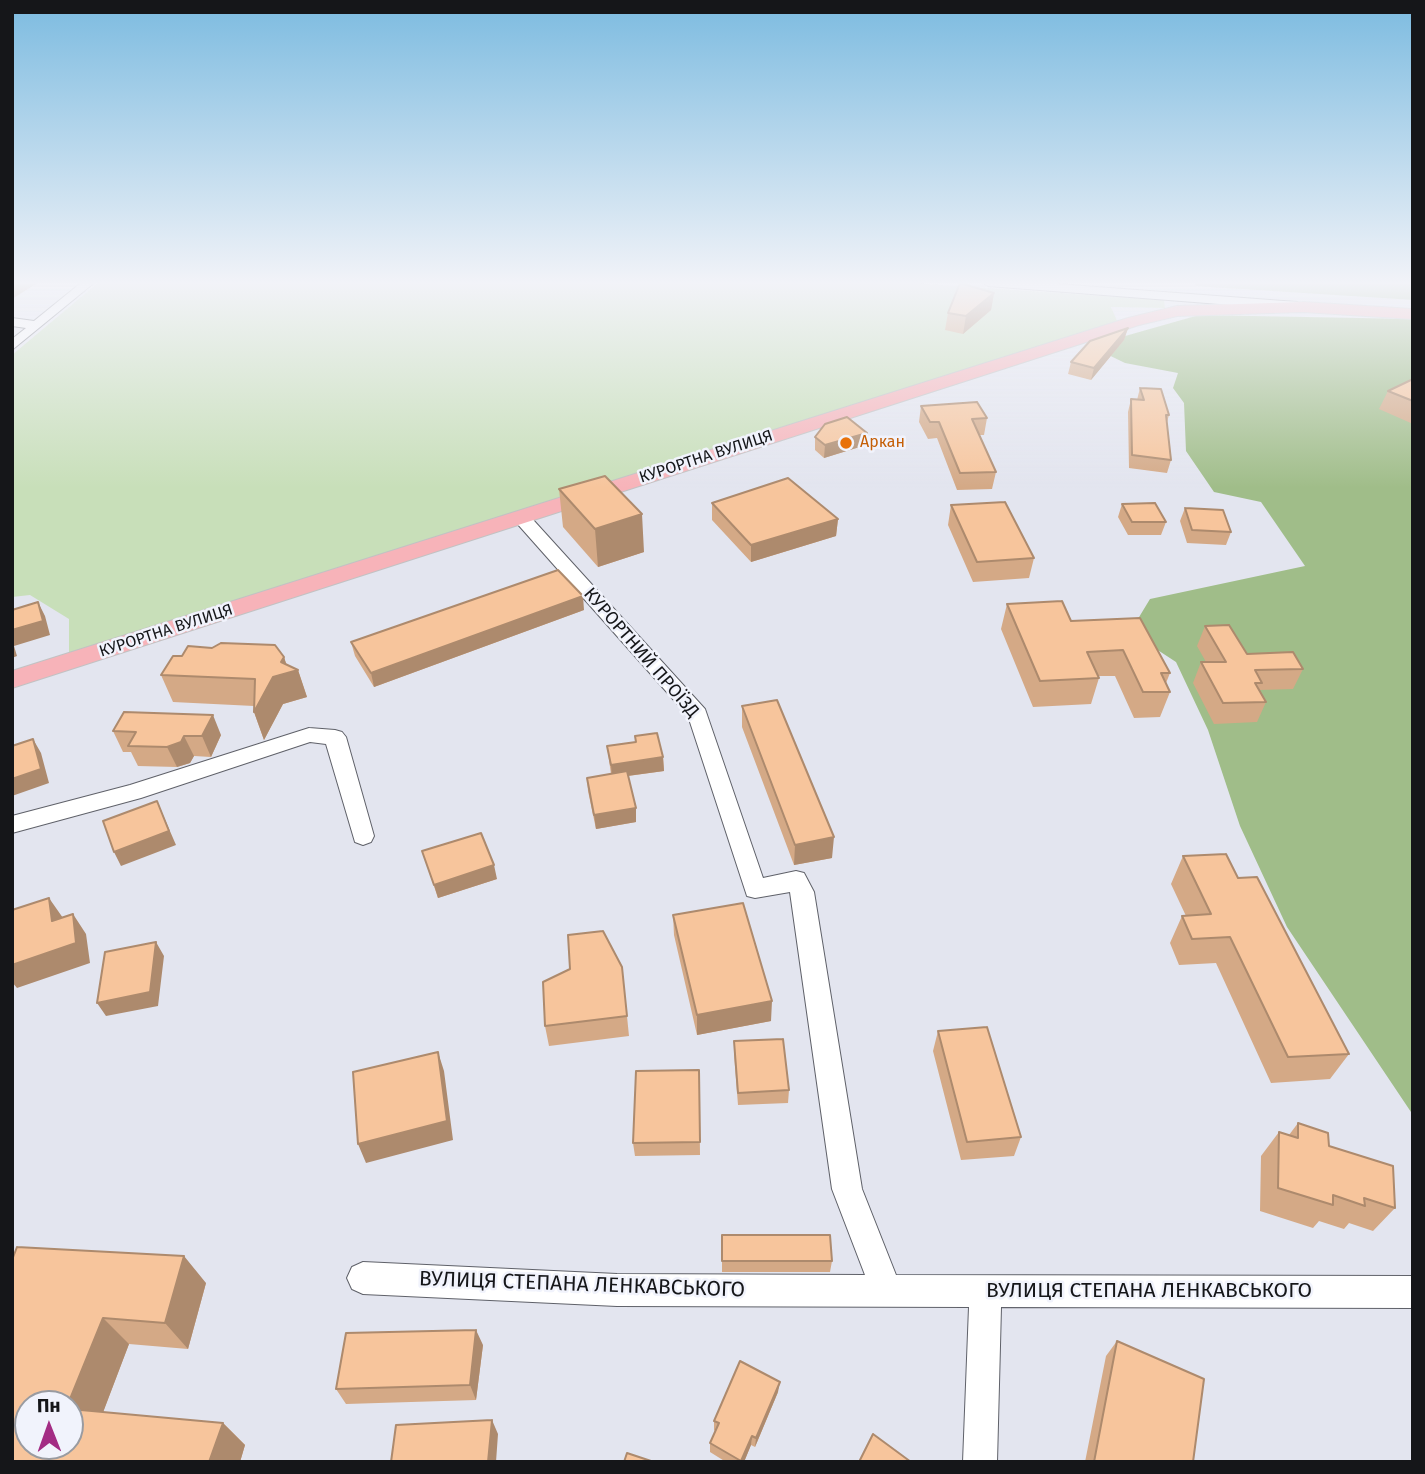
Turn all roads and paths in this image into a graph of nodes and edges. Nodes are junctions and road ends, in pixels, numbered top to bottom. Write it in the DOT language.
graph roads {
  1 [pos="1041,351"];
  2 [pos="520,516"];
  3 [pos="12,680"];
  4 [pos="12,825"];
  5 [pos="363,836"];
  6 [pos="363,1278"];
  7 [pos="886,1290"];
  8 [pos="986,1290"];
  9 [pos="1413,1292"];
  10 [pos="980,1462"];
  1 -- 2 [label="main road, КУРОРТНА ВУЛИЦЯ"];
  2 -- 3 [label="main road, КУРОРТНА ВУЛИЦЯ"];
  2 -- 7 [label="street, КУРОРТНИЙ ПРОЇЗД"];
  4 -- 5 [label="street"];
  6 -- 7 [label="street, ВУЛИЦЯ СТЕПАНА ЛЕНКАВСЬКОГО"];
  7 -- 8 [label="street, ВУЛИЦЯ СТЕПАНА ЛЕНКАВСЬКОГО"];
  8 -- 9 [label="street, ВУЛИЦЯ СТЕПАНА ЛЕНКАВСЬКОГО"];
  8 -- 10 [label="street"];
}
